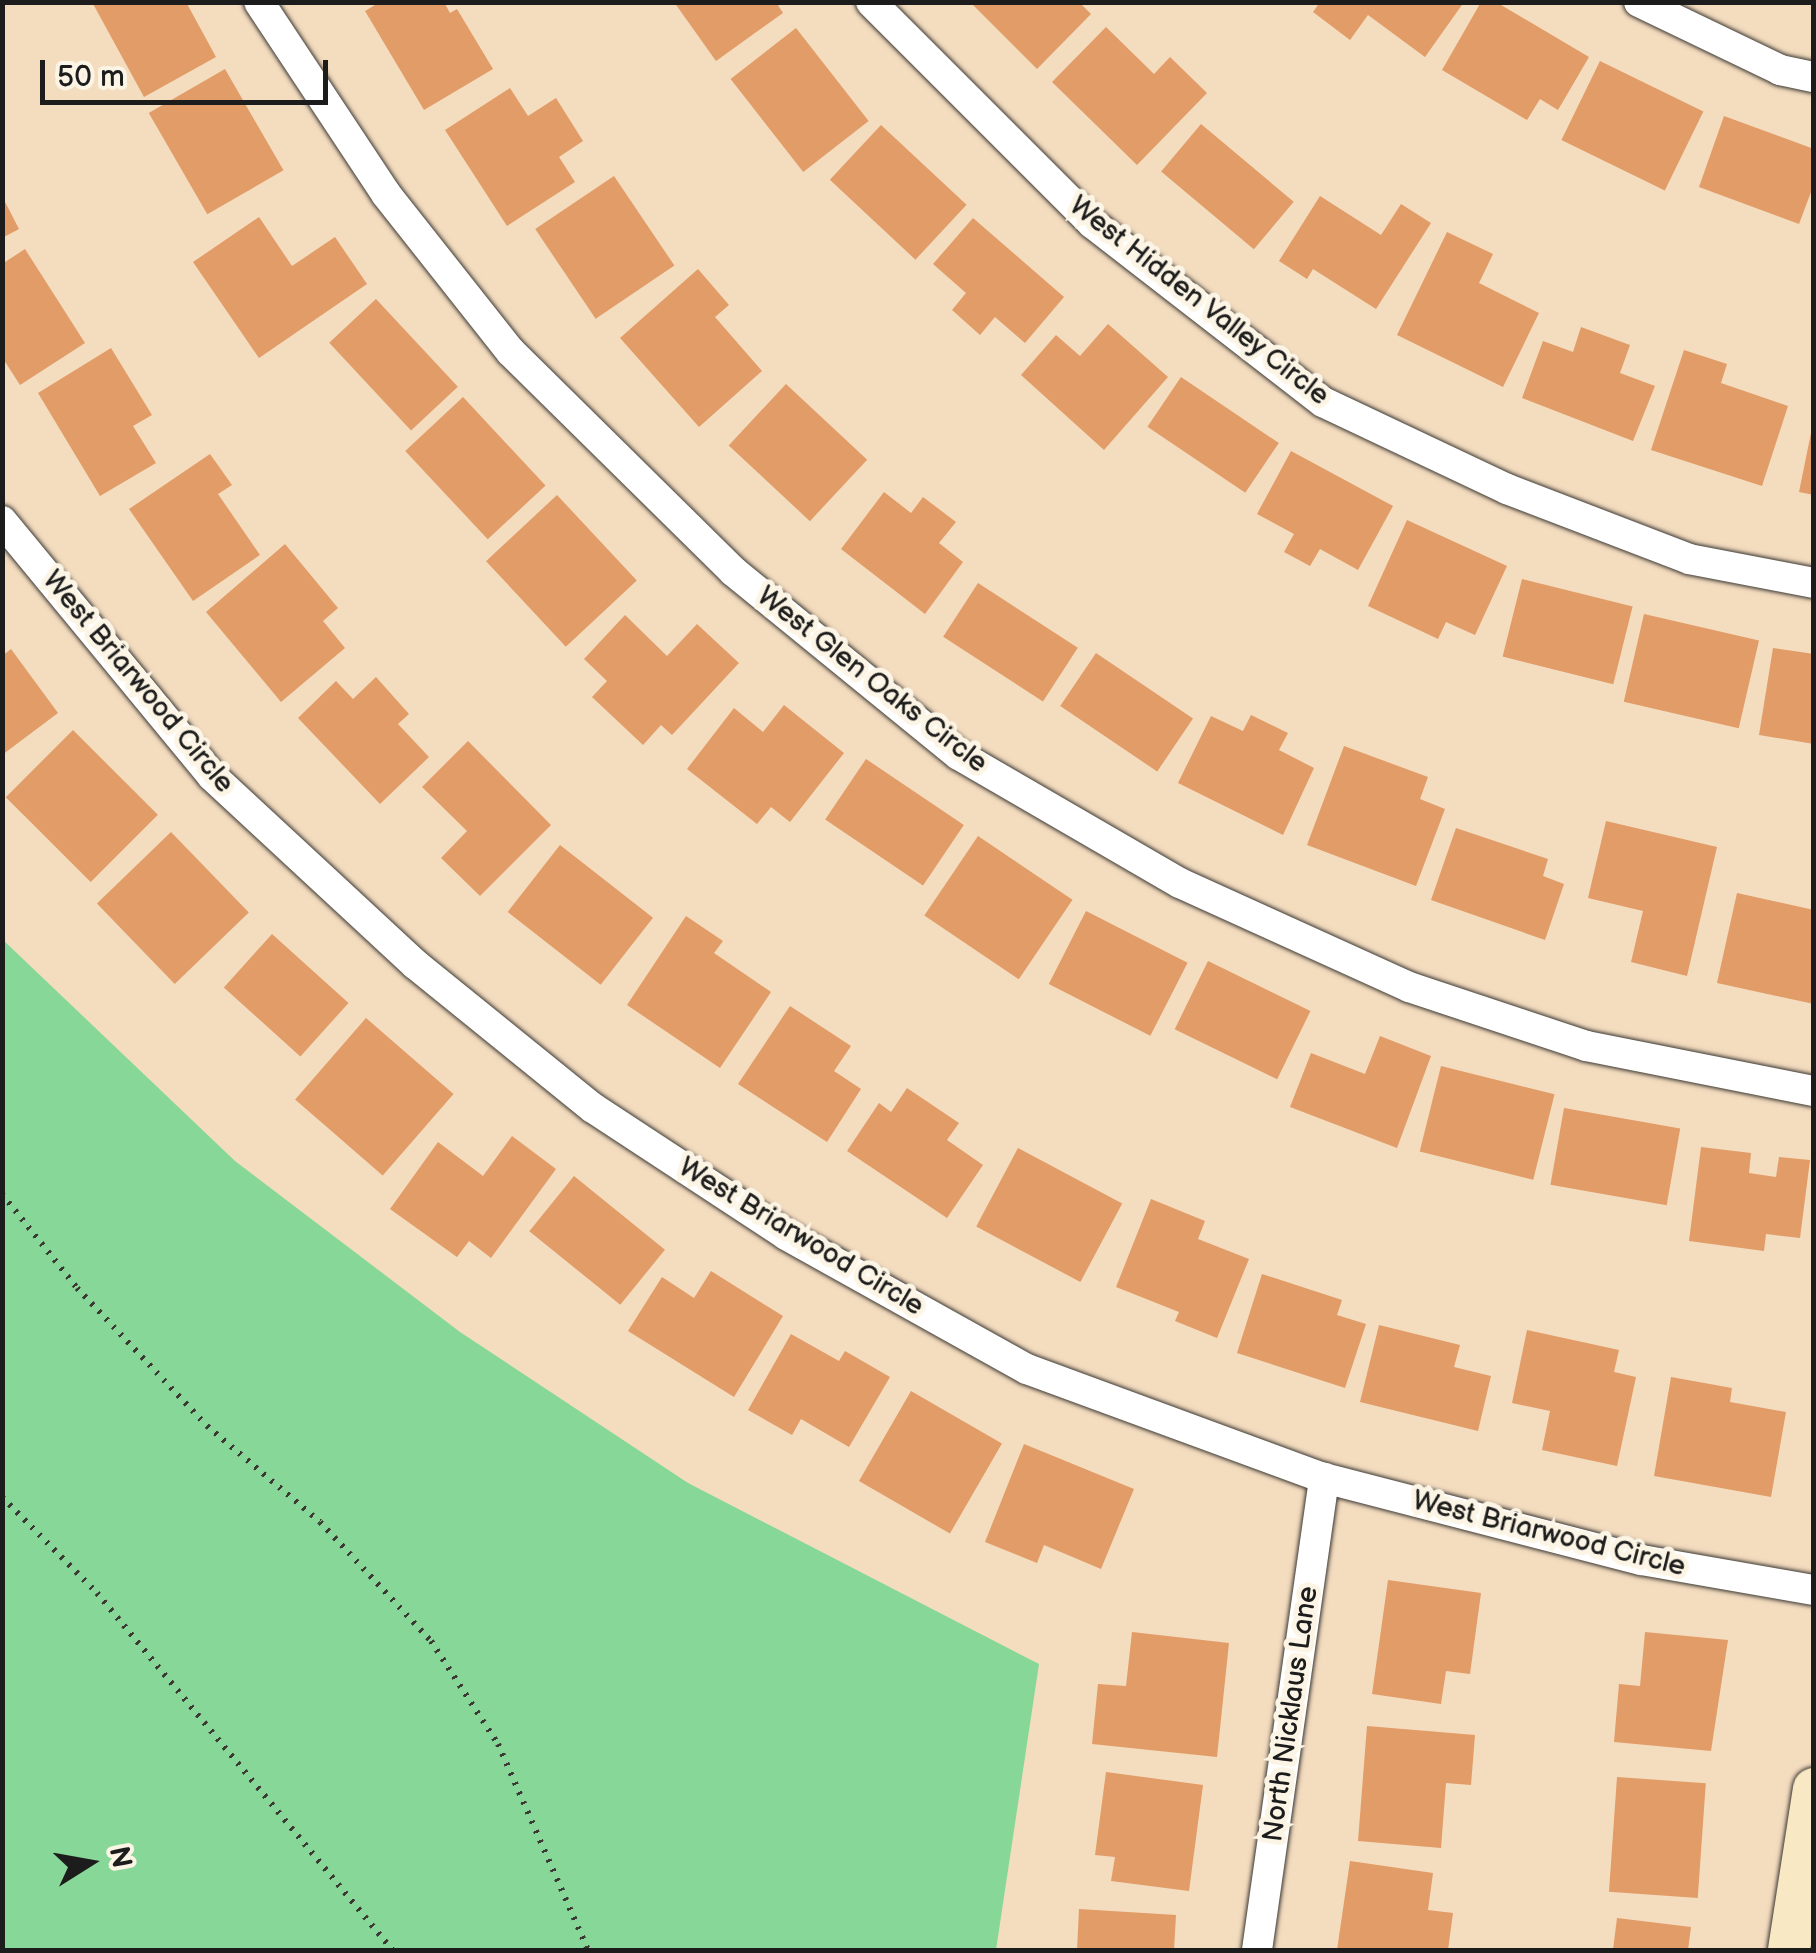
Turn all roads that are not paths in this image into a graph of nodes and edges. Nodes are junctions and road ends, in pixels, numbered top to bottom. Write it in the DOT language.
graph roads {
  1 [pos="259,2"];
  2 [pos="870,2"];
  3 [pos="1640,2"];
  4 [pos="1814,77"];
  5 [pos="2,521"];
  6 [pos="1814,584"];
  7 [pos="1814,1092"];
  8 [pos="1324,1478"];
  9 [pos="1814,1590"];
  10 [pos="1814,1789"];
  11 [pos="1257,1950"];
  12 [pos="1789,1950"];
  1 -- 7 [label="street, West Glen Oaks Circle"];
  2 -- 6 [label="street, West Hidden Valley Circle"];
  3 -- 4 [label="street"];
  5 -- 8 [label="street, West Briarwood Circle"];
  8 -- 9 [label="street, West Briarwood Circle"];
  8 -- 11 [label="street, North Nicklaus Lane"];
  10 -- 12 [label="street"];
}
